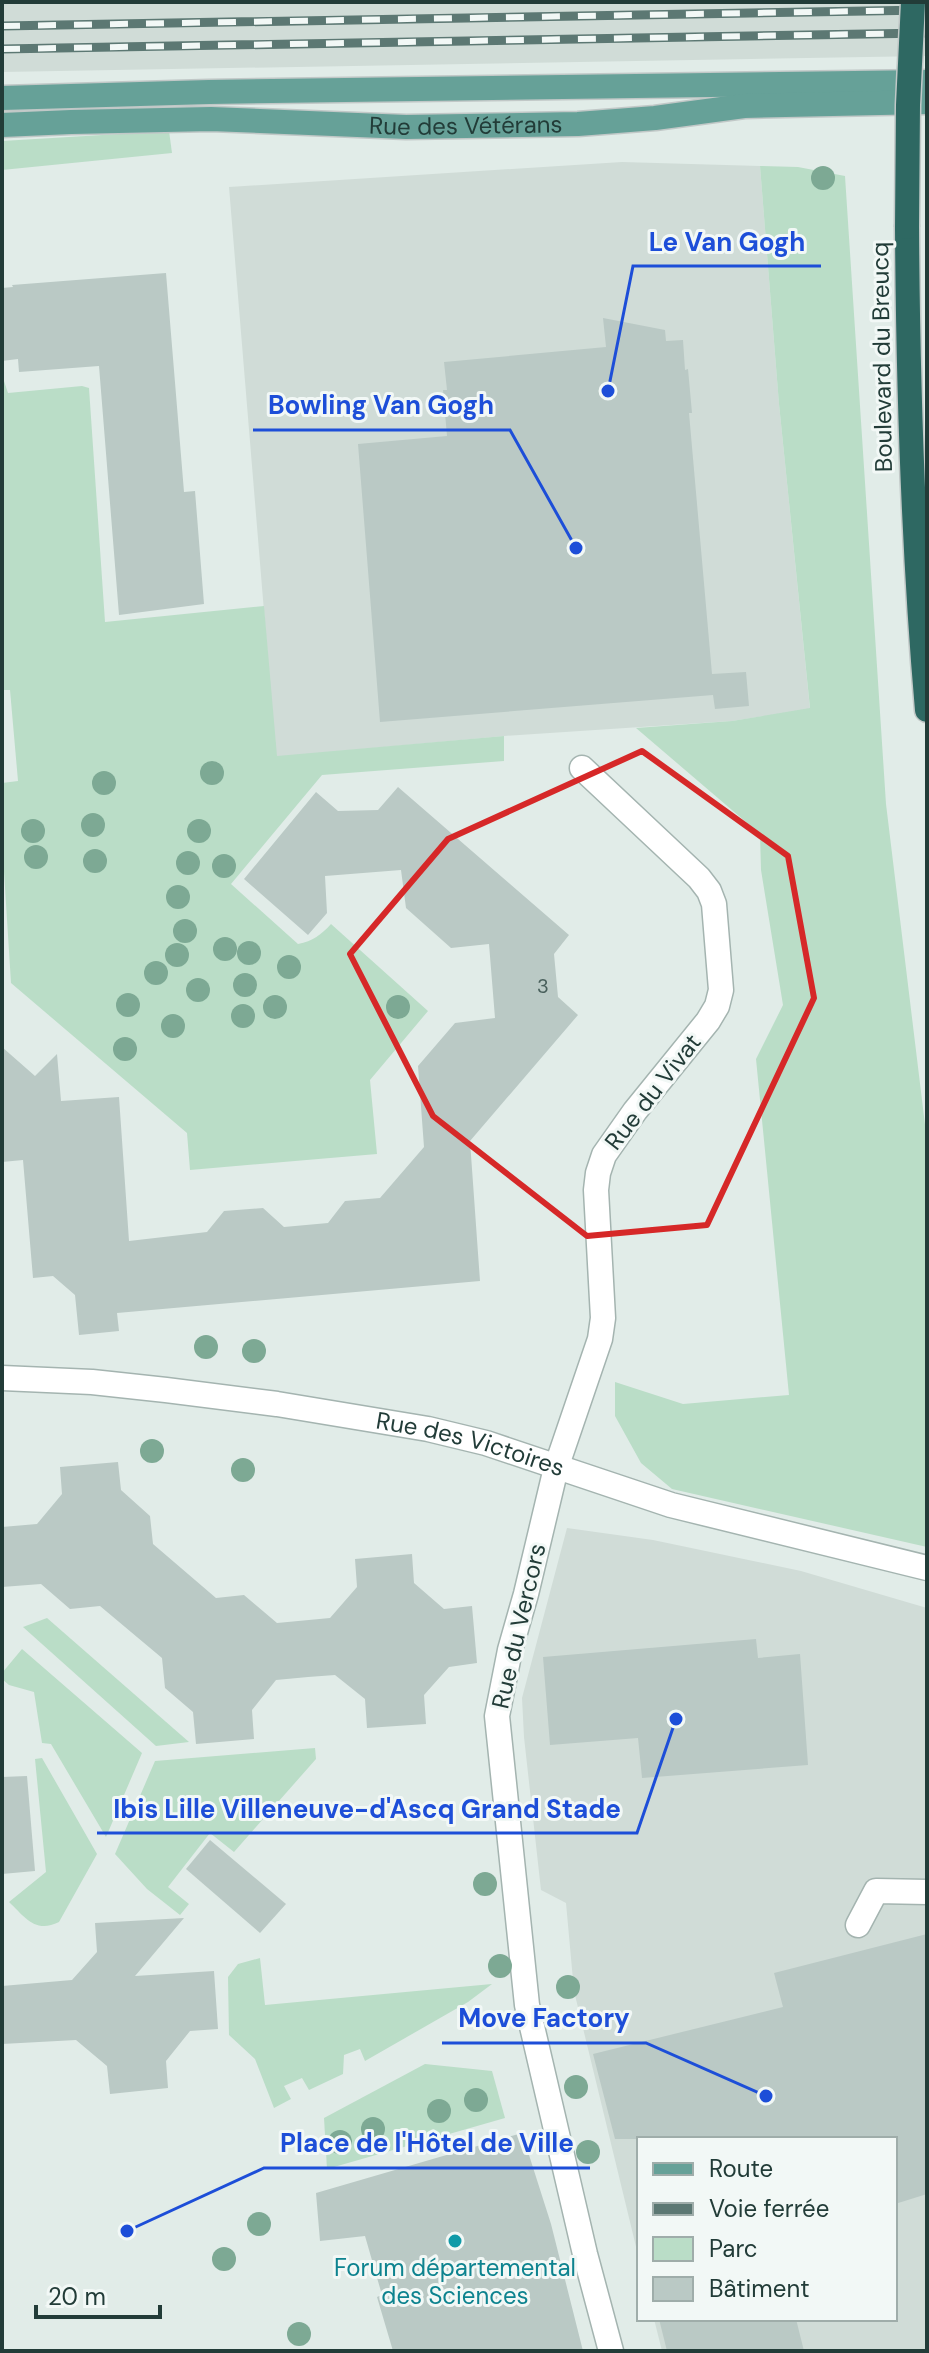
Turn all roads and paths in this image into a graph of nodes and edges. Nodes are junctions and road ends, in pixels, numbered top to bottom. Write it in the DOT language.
graph roads {
  1 [pos="913,2"];
  2 [pos="927,82"];
  3 [pos="2,98"];
  4 [pos="927,102"];
  5 [pos="2,125"];
  6 [pos="927,710"];
  7 [pos="582,768"];
  8 [pos="2,1378"];
  9 [pos="556,1468"];
  10 [pos="927,1568"];
  11 [pos="927,1892"];
  12 [pos="858,1925"];
  13 [pos="611,2351"];
  1 -- 6 [label="highway, Boulevard du Breucq, bridge"];
  2 -- 3 [label="main road, Rue des Vétérans"];
  4 -- 5 [label="main road, Rue des Vétérans"];
  7 -- 9 [label="street, Rue du Vivat"];
  8 -- 9 [label="street, Rue des Victoires"];
  9 -- 10 [label="street, Rue des Victoires"];
  9 -- 13 [label="street, Rue du Vercors"];
  11 -- 12 [label="street"];
}
